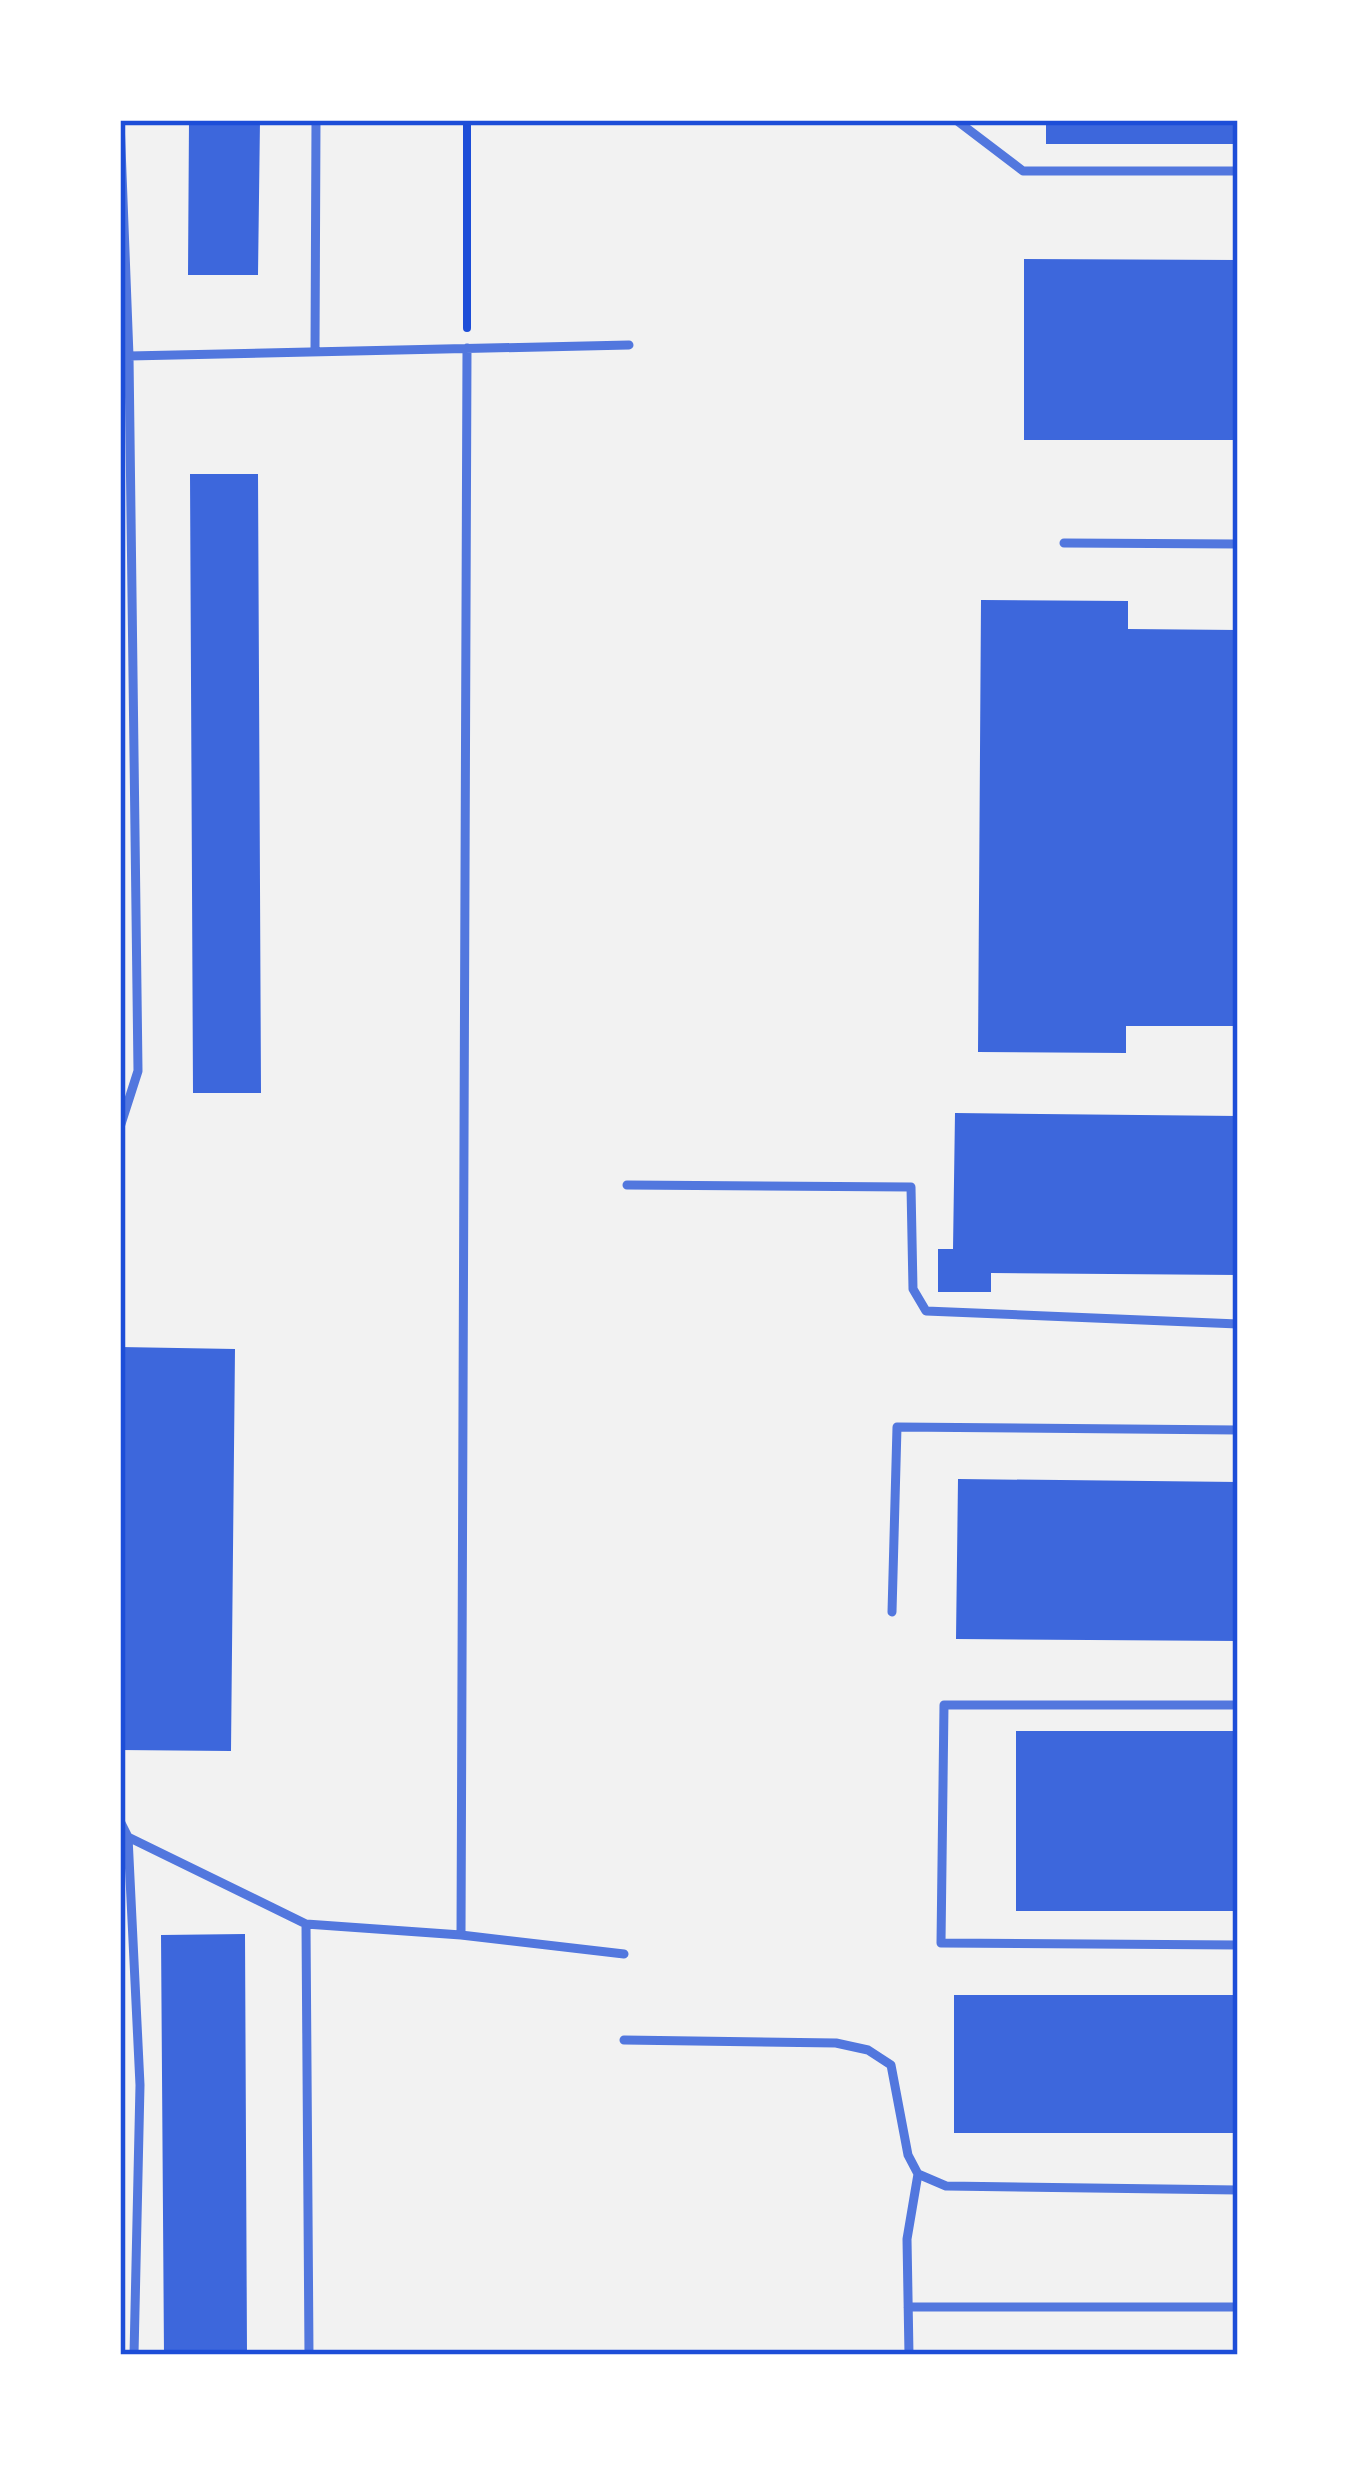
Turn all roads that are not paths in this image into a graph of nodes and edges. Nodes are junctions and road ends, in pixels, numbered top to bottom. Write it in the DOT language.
graph roads {
  1 [pos="316,120"];
  2 [pos="956,120"];
  3 [pos="120,121"];
  4 [pos="1238,171"];
  5 [pos="629,345"];
  6 [pos="467,348"];
  7 [pos="315,352"];
  8 [pos="124,355"];
  9 [pos="1064,543"];
  10 [pos="1238,544"];
  11 [pos="120,1126"];
  12 [pos="627,1185"];
  13 [pos="1238,1324"];
  14 [pos="1238,1430"];
  15 [pos="892,1612"];
  16 [pos="1238,1705"];
  17 [pos="120,1821"];
  18 [pos="128,1838"];
  19 [pos="306,1924"];
  20 [pos="461,1935"];
  21 [pos="1238,1945"];
  22 [pos="624,1954"];
  23 [pos="624,2040"];
  24 [pos="919,2174"];
  25 [pos="1238,2190"];
  26 [pos="908,2307"];
  27 [pos="1238,2307"];
  28 [pos="134,2355"];
  29 [pos="309,2355"];
  30 [pos="909,2355"];
  1 -- 7 [label="lane"];
  2 -- 4 [label="lane"];
  3 -- 8 [label="lane"];
  5 -- 6 [label="lane"];
  6 -- 7 [label="lane"];
  6 -- 20 [label="lane"];
  7 -- 8 [label="lane"];
  8 -- 11 [label="lane"];
  9 -- 10 [label="lane"];
  12 -- 13 [label="lane"];
  14 -- 15 [label="lane"];
  16 -- 21 [label="lane"];
  17 -- 18 [label="lane"];
  18 -- 19 [label="lane"];
  18 -- 28 [label="lane"];
  19 -- 20 [label="lane"];
  19 -- 29 [label="lane"];
  20 -- 22 [label="lane"];
  23 -- 24 [label="lane"];
  24 -- 25 [label="lane"];
  24 -- 26 [label="lane"];
  26 -- 27 [label="lane"];
  26 -- 30 [label="lane"];
}
